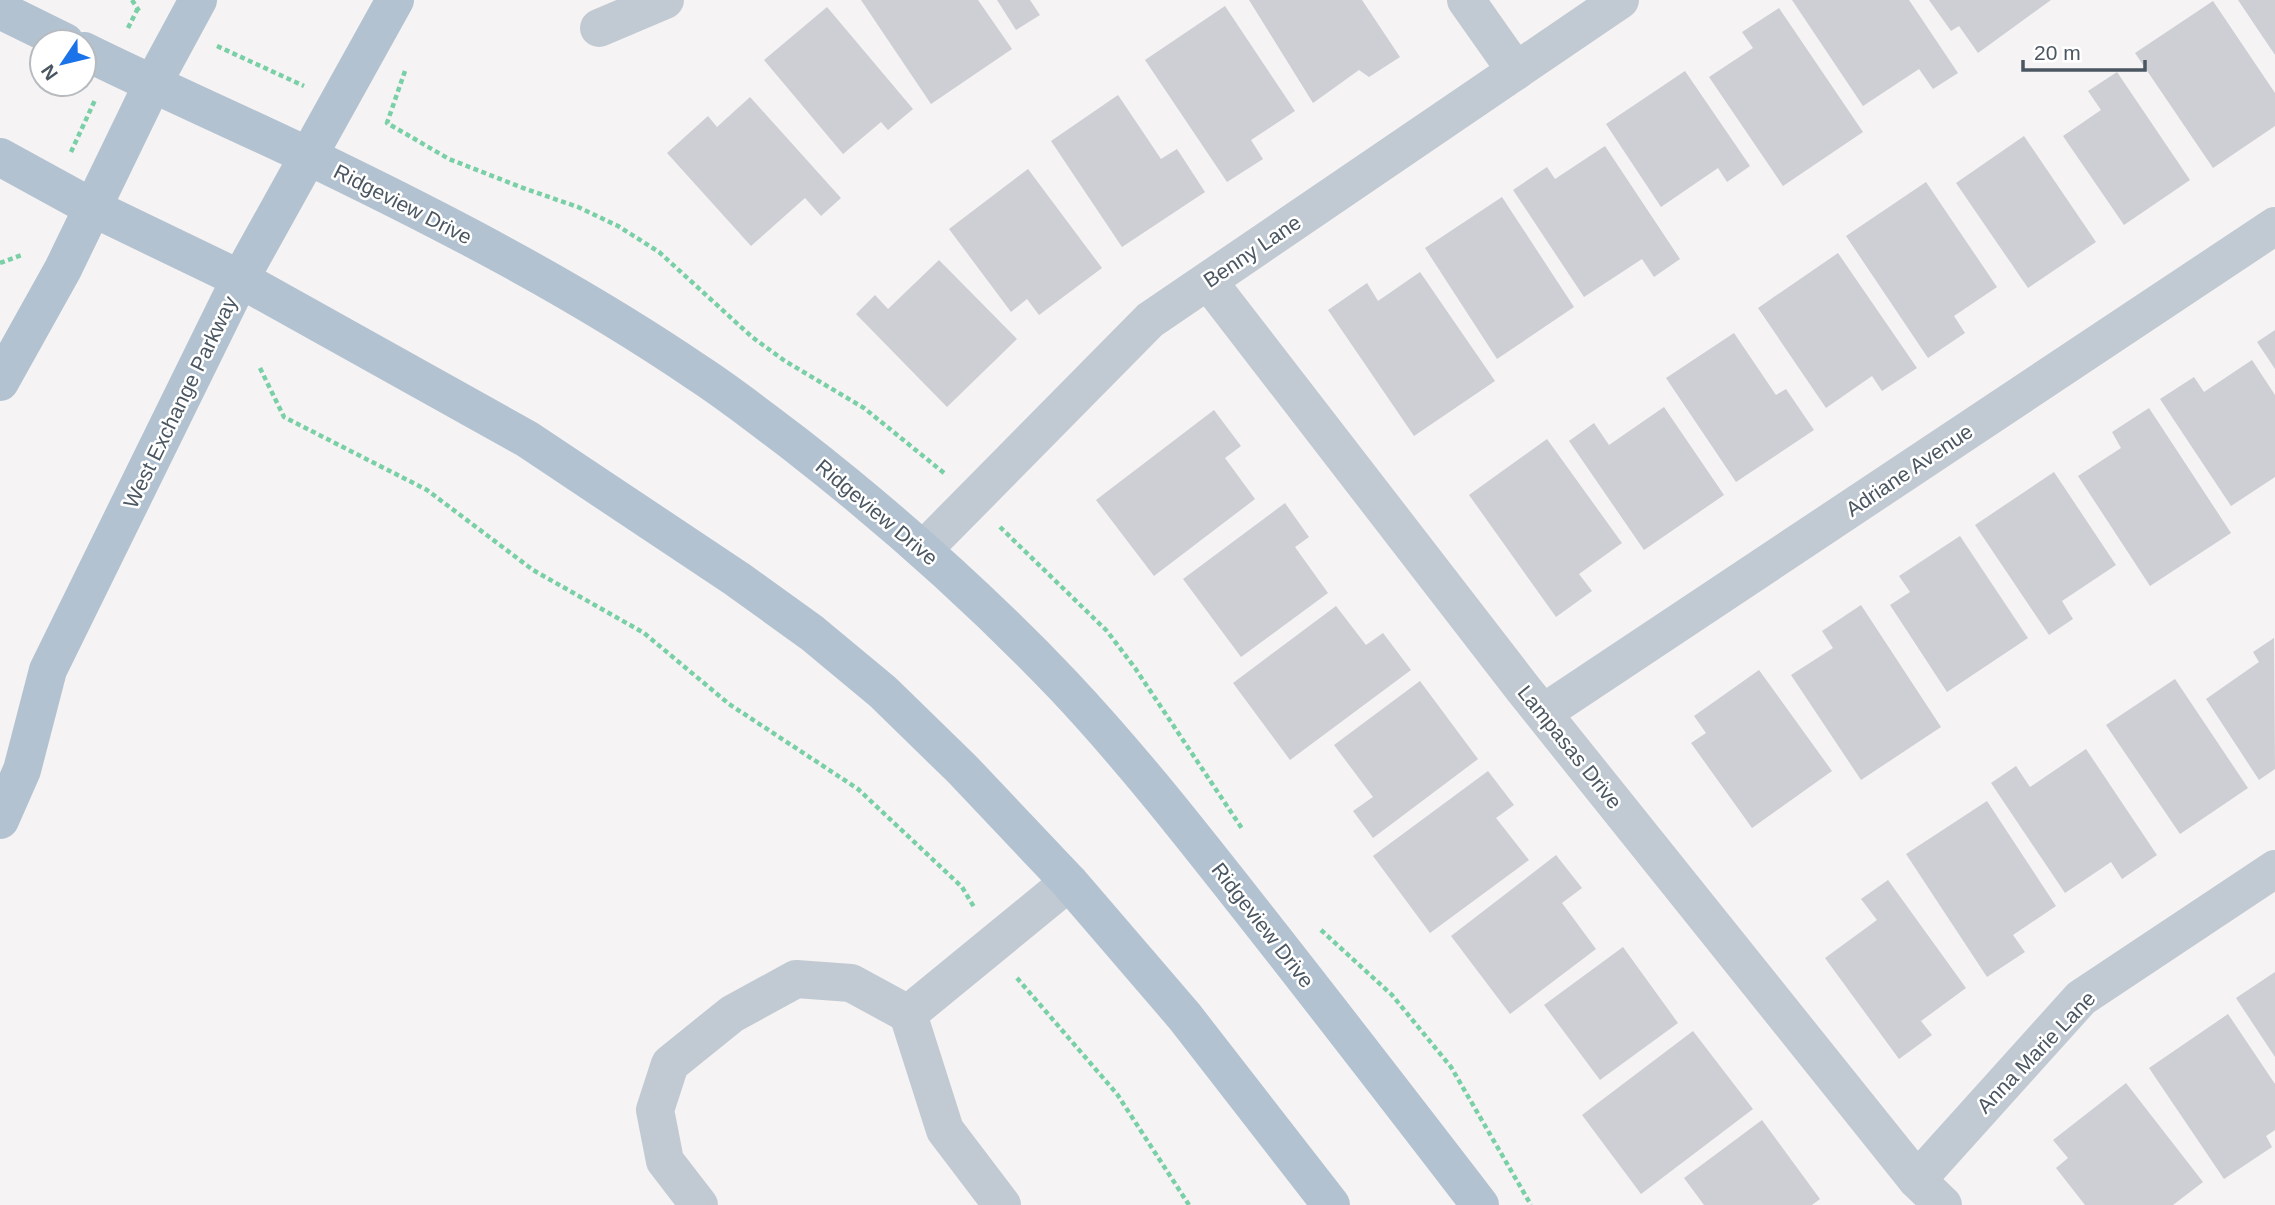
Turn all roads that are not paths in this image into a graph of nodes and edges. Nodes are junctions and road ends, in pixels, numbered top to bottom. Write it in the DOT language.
graph roads {
  1 [pos="395,0"];
  2 [pos="665,0"];
  3 [pos="1466,0"];
  4 [pos="1620,0"];
  5 [pos="0,10"];
  6 [pos="190,15"];
  7 [pos="37,28"];
  8 [pos="599,28"];
  9 [pos="98,58"];
  10 [pos="1516,71"];
  11 [pos="152,85"];
  12 [pos="0,157"];
  13 [pos="309,157"];
  14 [pos="93,208"];
  15 [pos="2275,226"];
  16 [pos="240,279"];
  17 [pos="1208,281"];
  18 [pos="0,382"];
  19 [pos="923,550"];
  20 [pos="1543,713"];
  21 [pos="0,820"];
  22 [pos="2275,869"];
  23 [pos="1069,882"];
  24 [pos="908,1014"];
  25 [pos="1930,1193"];
  26 [pos="699,1205"];
  27 [pos="1002,1205"];
  28 [pos="1331,1205"];
  29 [pos="1480,1205"];
  1 -- 13 [label="main road, West Exchange Parkway"];
  2 -- 8 [label="street"];
  3 -- 10 [label="street"];
  4 -- 10 [label="street, Benny Lane"];
  5 -- 7 [label="main road"];
  6 -- 11 [label="main road"];
  9 -- 11 [label="main road, Ridgeview Drive"];
  10 -- 17 [label="street, Benny Lane"];
  11 -- 13 [label="main road, Ridgeview Drive"];
  11 -- 14 [label="main road"];
  12 -- 14 [label="main road"];
  13 -- 16 [label="main road, West Exchange Parkway"];
  13 -- 19 [label="main road, Ridgeview Drive"];
  14 -- 16 [label="main road"];
  14 -- 18 [label="main road"];
  15 -- 20 [label="street, Adriane Avenue"];
  16 -- 21 [label="main road, West Exchange Parkway"];
  16 -- 23 [label="main road"];
  17 -- 19 [label="street, Benny Lane"];
  17 -- 20 [label="street, Lampasas Drive"];
  19 -- 29 [label="main road, Ridgeview Drive"];
  20 -- 25 [label="street, Lampasas Drive"];
  22 -- 25 [label="street, Anna Marie Lane"];
  23 -- 24 [label="street"];
  23 -- 28 [label="main road"];
  24 -- 26 [label="street"];
  24 -- 27 [label="street"];
}
